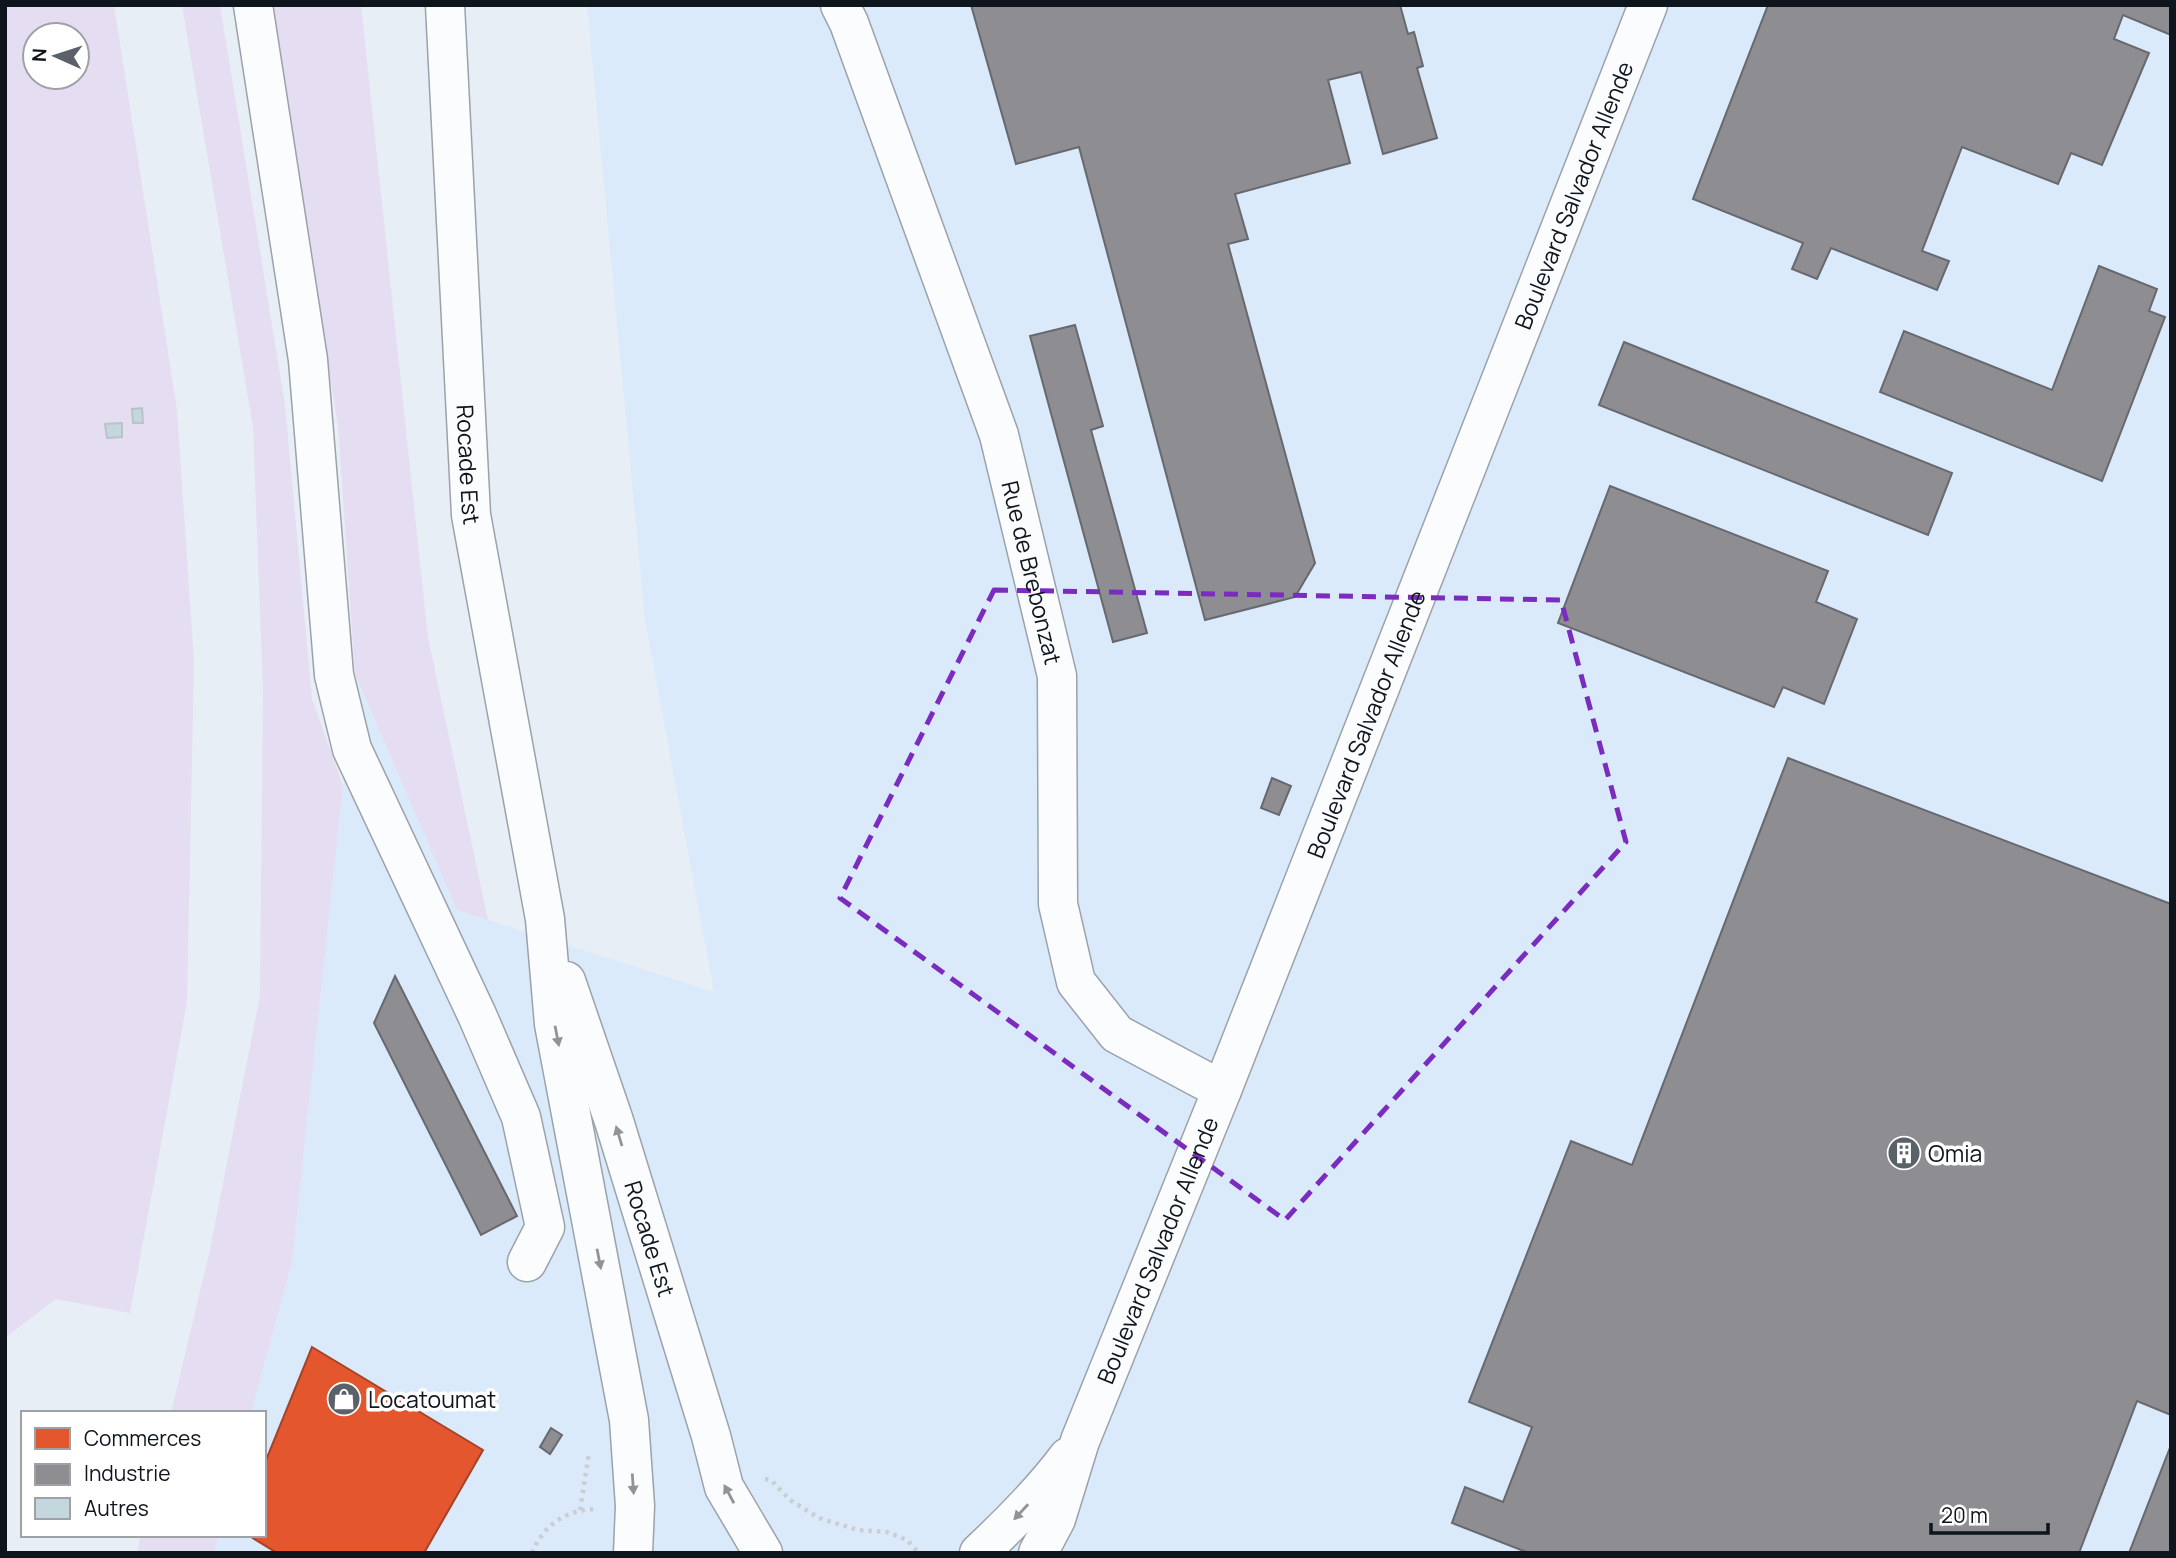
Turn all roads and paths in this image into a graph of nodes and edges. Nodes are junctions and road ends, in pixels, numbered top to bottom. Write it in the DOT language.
graph roads {
  1 [pos="253,5"];
  2 [pos="445,5"];
  3 [pos="840,5"];
  4 [pos="1648,5"];
  5 [pos="545,919"];
  6 [pos="1222,1090"];
  7 [pos="527,1262"];
  8 [pos="1080,1441"];
  9 [pos="589,1442"];
  10 [pos="580,1510"];
  11 [pos="633,1553"];
  12 [pos="763,1553"];
  13 [pos="979,1553"];
  14 [pos="1038,1553"];
  1 -- 7 [label="street"];
  2 -- 5 [label="street, Rocade Est"];
  3 -- 6 [label="street, Rue de Brebonzat"];
  4 -- 6 [label="street, Boulevard Salvador Allende"];
  5 -- 11 [label="street, Rocade Est, one-way"];
  12 -- 5 [label="street, Rocade Est, one-way"];
  6 -- 8 [label="street, Boulevard Salvador Allende"];
  8 -- 13 [label="street, Boulevard Salvador Allende, one-way"];
  8 -- 14 [label="street, Boulevard Salvador Allende"];
  9 -- 10 [label="path"];
}
